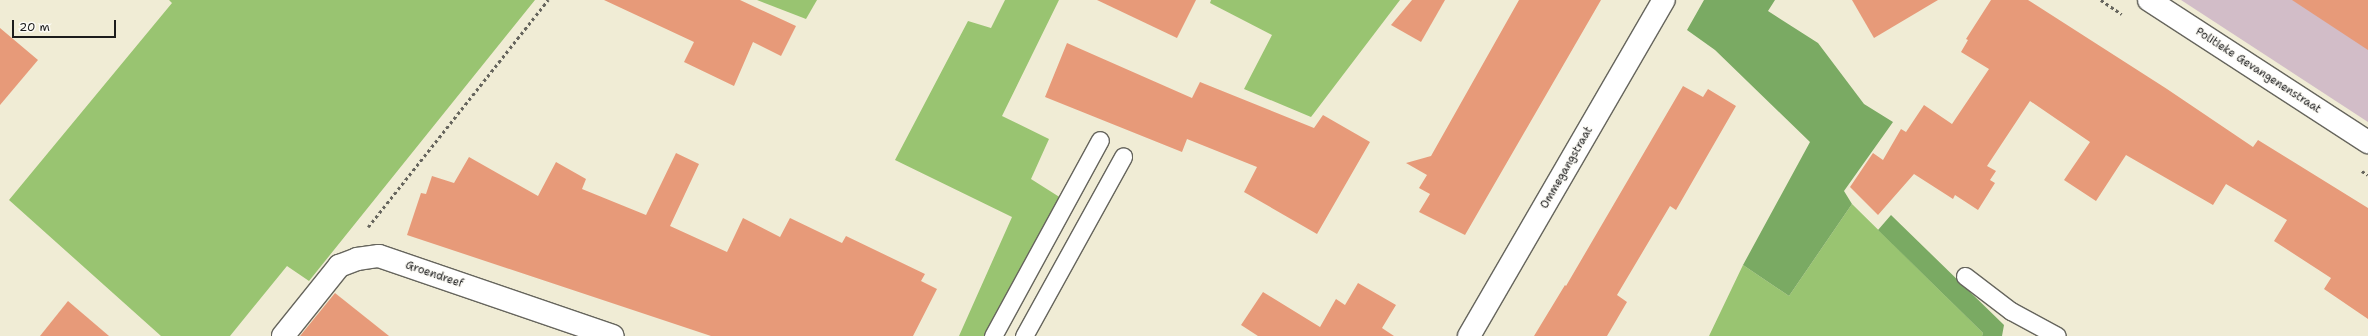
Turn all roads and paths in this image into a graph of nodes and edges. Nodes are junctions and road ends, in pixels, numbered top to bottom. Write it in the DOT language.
graph roads {
  1 [pos="548,0"];
  2 [pos="1664,0"];
  3 [pos="2149,0"];
  4 [pos="1100,140"];
  5 [pos="2368,142"];
  6 [pos="1123,157"];
  7 [pos="357,259"];
  8 [pos="1965,276"];
  9 [pos="283,336"];
  10 [pos="614,336"];
  11 [pos="993,336"];
  12 [pos="1024,336"];
  13 [pos="1469,336"];
  14 [pos="2058,336"];
  1 -- 7 [label="path"];
  2 -- 13 [label="street, Ommegangstraat"];
  3 -- 5 [label="street, Politieke Gevangenenstraat"];
  4 -- 11 [label="lane"];
  6 -- 12 [label="lane"];
  7 -- 9 [label="street, Groendreef"];
  7 -- 10 [label="street, Groendreef"];
  8 -- 14 [label="lane"];
}
